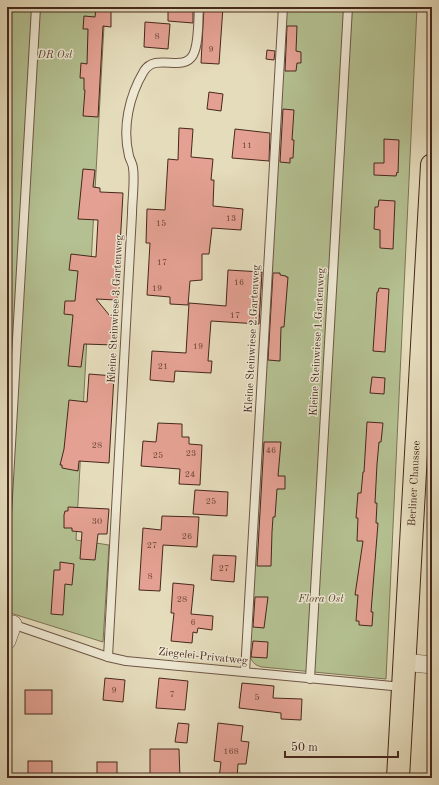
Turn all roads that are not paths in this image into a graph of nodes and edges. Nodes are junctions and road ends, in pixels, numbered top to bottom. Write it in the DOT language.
graph roads {
  1 [pos="36,7"];
  2 [pos="199,7"];
  3 [pos="283,7"];
  4 [pos="348,7"];
  5 [pos="432,165"];
  6 [pos="7,514"];
  7 [pos="10,623"];
  8 [pos="7,641"];
  9 [pos="108,657"];
  10 [pos="404,662"];
  11 [pos="431,667"];
  12 [pos="245,672"];
  13 [pos="310,679"];
  14 [pos="402,687"];
  15 [pos="398,778"];
  1 -- 6 [label="lane"];
  2 -- 9 [label="lane, Kleine Steinwiese 3.Gartenweg"];
  3 -- 12 [label="lane, Kleine Steinwiese 2.Gartenweg"];
  4 -- 13 [label="lane, Kleine Steinwiese 1.Gartenweg"];
  5 -- 10 [label="main road, Berliner Chaussee"];
  7 -- 8 [label="street"];
  7 -- 9 [label="lane, Ziegelei-Privatweg"];
  9 -- 12 [label="lane, Ziegelei-Privatweg"];
  10 -- 11 [label="street"];
  10 -- 14 [label="main road, Berliner Chaussee"];
  12 -- 13 [label="lane, Ziegelei-Privatweg"];
  13 -- 14 [label="lane, Ziegelei-Privatweg"];
  14 -- 15 [label="main road, Berliner Chaussee"];
}
